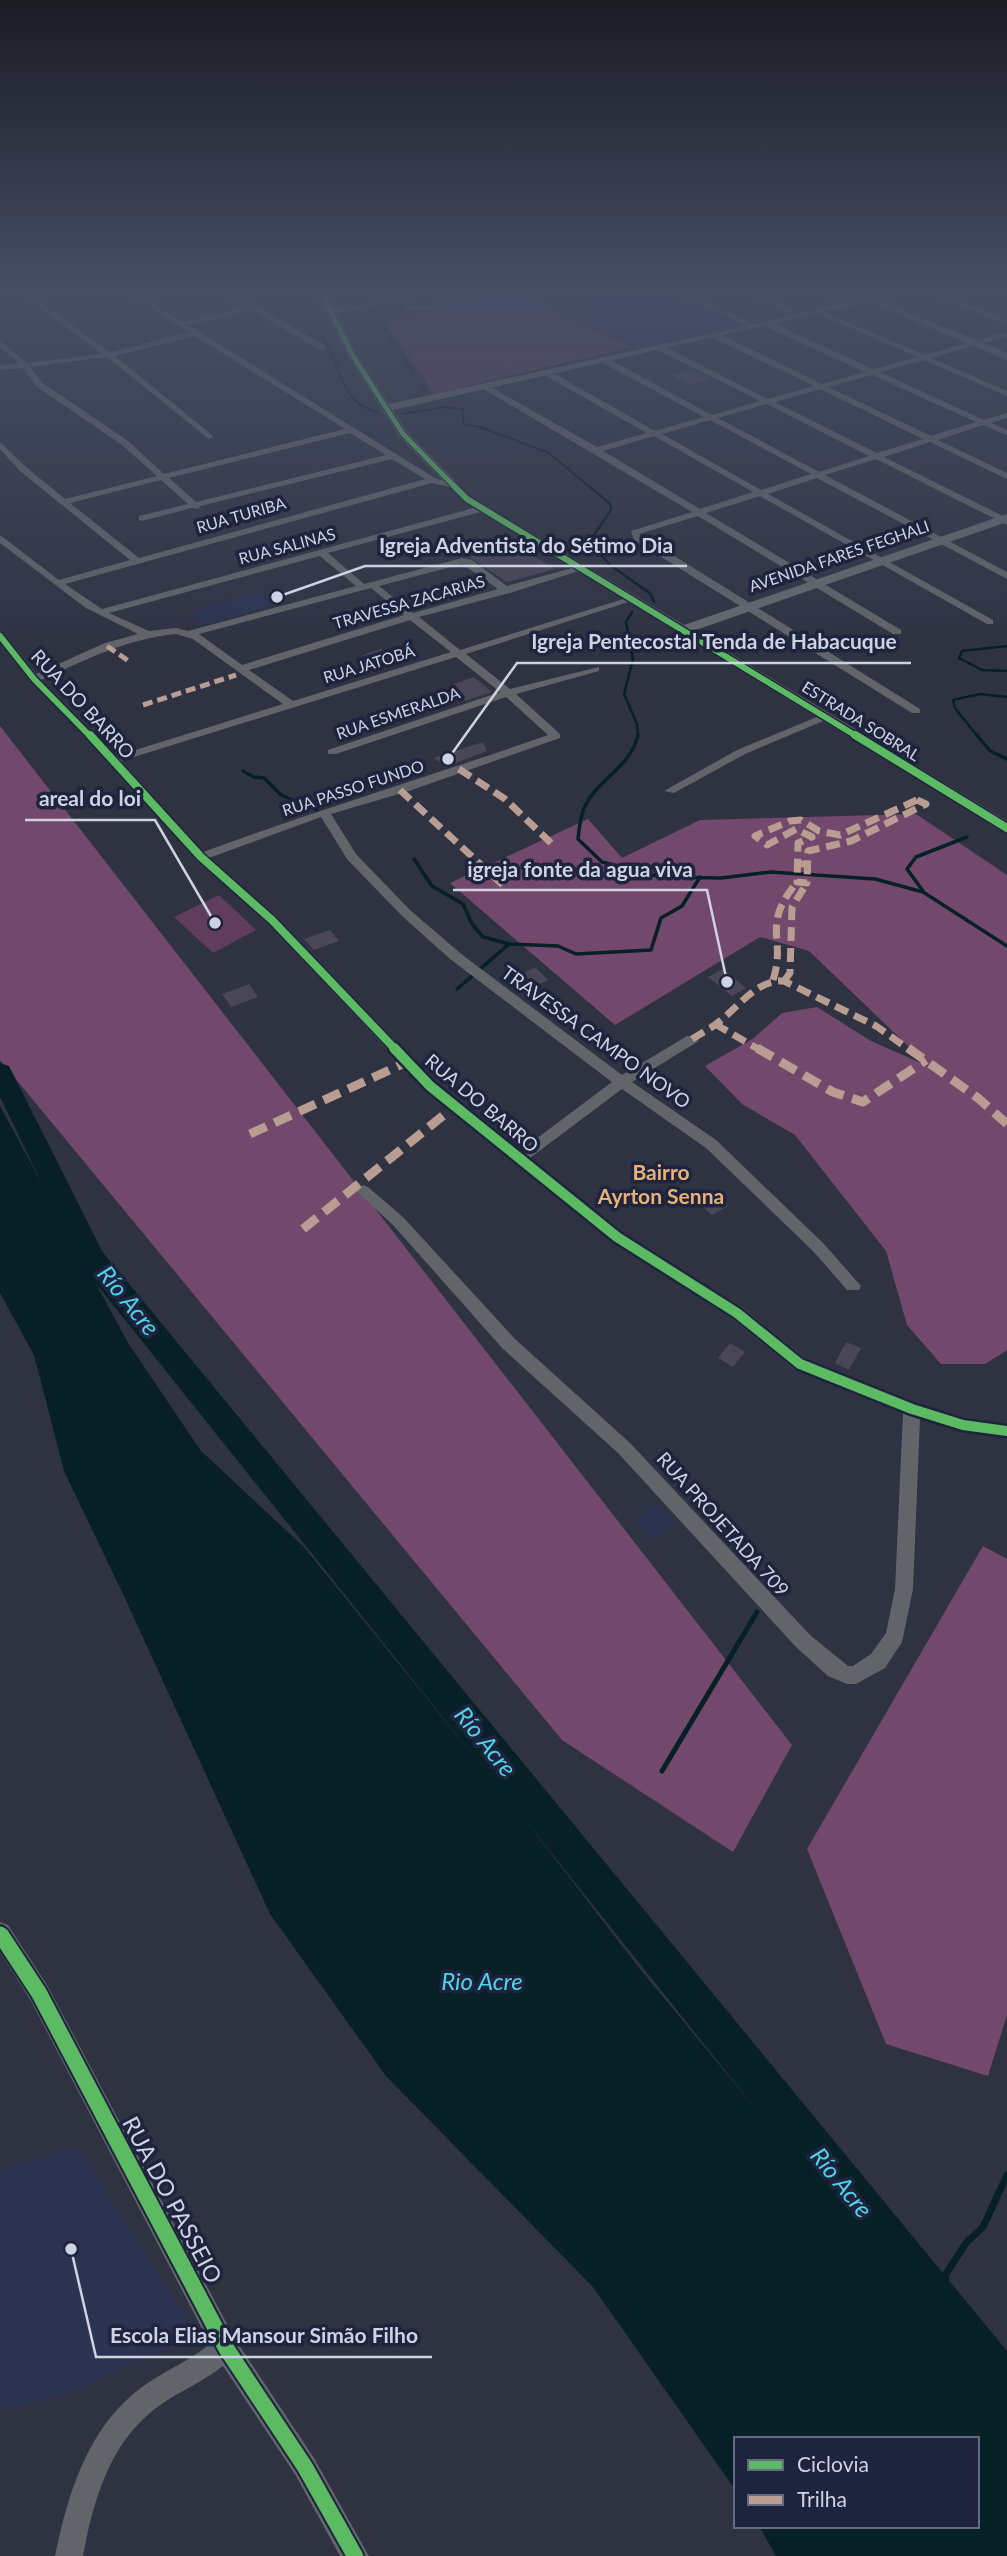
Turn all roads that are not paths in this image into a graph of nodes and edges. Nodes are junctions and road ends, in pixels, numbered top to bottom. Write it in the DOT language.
graph roads {
  1 [pos="75,408"];
  2 [pos="174,408"];
  3 [pos="317,408"];
  4 [pos="386,408"];
  5 [pos="522,408"];
  6 [pos="607,408"];
  7 [pos="695,408"];
  8 [pos="743,408"];
  9 [pos="783,408"];
  10 [pos="868,408"];
  11 [pos="954,408"];
  12 [pos="1007,415"];
  13 [pos="712,417"];
  14 [pos="984,422"];
  15 [pos="352,430"];
  16 [pos="1007,433"];
  17 [pos="651,434"];
  18 [pos="209,437"];
  19 [pos="930,439"];
  20 [pos="0,444"];
  21 [pos="596,450"];
  22 [pos="392,456"];
  23 [pos="877,457"];
  24 [pos="820,474"];
  25 [pos="1007,476"];
  26 [pos="165,477"];
  27 [pos="432,480"];
  28 [pos="450,484"];
  29 [pos="759,493"];
  30 [pos="66,501"];
  31 [pos="195,507"];
  32 [pos="481,509"];
  33 [pos="699,513"];
  34 [pos="142,518"];
  35 [pos="1005,520"];
  36 [pos="0,538"];
  37 [pos="941,539"];
  38 [pos="321,552"];
  39 [pos="137,561"];
  40 [pos="880,562"];
  41 [pos="583,568"];
  42 [pos="1007,576"];
  43 [pos="59,583"];
  44 [pos="818,583"];
  45 [pos="366,585"];
  46 [pos="507,591"];
  47 [pos="633,599"];
  48 [pos="750,606"];
  49 [pos="101,612"];
  50 [pos="412,616"];
  51 [pos="990,622"];
  52 [pos="683,630"];
  53 [pos="153,632"];
  54 [pos="897,632"];
  55 [pos="190,634"];
  56 [pos="0,636"];
  57 [pos="458,653"];
  58 [pos="243,668"];
  59 [pos="595,668"];
  60 [pos="33,679"];
  61 [pos="508,693"];
  62 [pos="291,705"];
  63 [pos="916,711"];
  64 [pos="824,717"];
  65 [pos="332,752"];
  66 [pos="114,760"];
  67 [pos="670,791"];
  68 [pos="324,812"];
  69 [pos="1007,828"];
  70 [pos="201,857"];
  71 [pos="692,1039"];
  72 [pos="621,1082"];
  73 [pos="520,1158"];
  74 [pos="363,1191"];
  75 [pos="853,1286"];
  76 [pos="912,1409"];
  77 [pos="1007,1431"];
  78 [pos="0,1933"];
  79 [pos="226,2348"];
  80 [pos="74,2528"];
  81 [pos="69,2556"];
  82 [pos="82,2556"];
  83 [pos="355,2556"];
  1 -- 26 [label="street"];
  2 -- 18 [label="street"];
  3 -- 15 [label="street, ESTRADA SOBRAL"];
  4 -- 28 [label="street"];
  5 -- 21 [label="street"];
  6 -- 17 [label="street"];
  7 -- 13 [label="street"];
  8 -- 13 [label="street"];
  9 -- 23 [label="street"];
  10 -- 19 [label="street"];
  11 -- 14 [label="street"];
  12 -- 14 [label="street"];
  13 -- 17 [label="street"];
  13 -- 24 [label="street"];
  14 -- 16 [label="street"];
  14 -- 19 [label="street"];
  15 -- 22 [label="street, ESTRADA SOBRAL"];
  15 -- 26 [label="street"];
  17 -- 21 [label="street"];
  17 -- 29 [label="street"];
  19 -- 23 [label="street"];
  19 -- 25 [label="street"];
  20 -- 30 [label="street"];
  21 -- 33 [label="street"];
  22 -- 27 [label="street, ESTRADA SOBRAL"];
  22 -- 31 [label="street"];
  23 -- 24 [label="street"];
  23 -- 35 [label="street"];
  24 -- 29 [label="street"];
  24 -- 37 [label="street"];
  26 -- 30 [label="street"];
  26 -- 31 [label="street"];
  27 -- 28 [label="street, ESTRADA SOBRAL"];
  27 -- 39 [label="street, RUA TURIBA"];
  28 -- 32 [label="street, ESTRADA SOBRAL"];
  29 -- 33 [label="street"];
  29 -- 40 [label="street"];
  30 -- 39 [label="street"];
  31 -- 34 [label="street"];
  32 -- 38 [label="street, RUA SALINAS"];
  32 -- 41 [label="street, ESTRADA SOBRAL"];
  33 -- 44 [label="street"];
  33 -- 48 [label="street"];
  35 -- 37 [label="street, AVENIDA FARES FEGHALI"];
  36 -- 43 [label="street"];
  37 -- 40 [label="street, AVENIDA FARES FEGHALI"];
  37 -- 42 [label="street"];
  38 -- 45 [label="street"];
  38 -- 49 [label="street, RUA SALINAS"];
  39 -- 43 [label="street, RUA TURIBA"];
  40 -- 44 [label="street, AVENIDA FARES FEGHALI"];
  40 -- 51 [label="street"];
  41 -- 46 [label="street, TRAVESSA ZACARIAS"];
  41 -- 47 [label="street, ESTRADA SOBRAL"];
  43 -- 49 [label="street"];
  44 -- 48 [label="street, AVENIDA FARES FEGHALI"];
  44 -- 54 [label="street"];
  45 -- 46 [label="street"];
  45 -- 50 [label="street"];
  45 -- 55 [label="street"];
  46 -- 50 [label="street, TRAVESSA ZACARIAS"];
  47 -- 52 [label="street, ESTRADA SOBRAL"];
  47 -- 57 [label="street, RUA JATOBÁ"];
  48 -- 52 [label="street, AVENIDA FARES FEGHALI"];
  48 -- 63 [label="street"];
  49 -- 53 [label="street"];
  50 -- 57 [label="street"];
  50 -- 58 [label="street, TRAVESSA ZACARIAS"];
  52 -- 64 [label="street, ESTRADA SOBRAL"];
  53 -- 55 [label="street"];
  53 -- 60 [label="street"];
  55 -- 58 [label="street"];
  56 -- 60 [label="street, RUA DO BARRO"];
  57 -- 61 [label="street"];
  57 -- 62 [label="street, RUA JATOBÁ"];
  58 -- 62 [label="street"];
  59 -- 61 [label="street, RUA ESMERALDA"];
  60 -- 66 [label="street, RUA DO BARRO"];
  61 -- 65 [label="street, RUA ESMERALDA"];
  61 -- 68 [label="street, RUA PASSO FUNDO"];
  62 -- 66 [label="street, RUA JATOBÁ"];
  64 -- 67 [label="street"];
  64 -- 69 [label="street, ESTRADA SOBRAL"];
  66 -- 70 [label="street, RUA DO BARRO"];
  68 -- 70 [label="street, RUA PASSO FUNDO"];
  68 -- 72 [label="street, TRAVESSA CAMPO NOVO"];
  70 -- 73 [label="street, RUA DO BARRO"];
  71 -- 72 [label="street"];
  72 -- 73 [label="street"];
  72 -- 75 [label="street, TRAVESSA CAMPO NOVO"];
  73 -- 76 [label="street, RUA DO BARRO"];
  74 -- 76 [label="street, RUA PROJETADA 709"];
  76 -- 77 [label="street, RUA DO BARRO"];
  78 -- 79 [label="street, RUA DO PASSEIO"];
  79 -- 80 [label="street"];
  79 -- 83 [label="street, RUA DO PASSEIO"];
  80 -- 81 [label="street"];
  80 -- 82 [label="street"];
}
